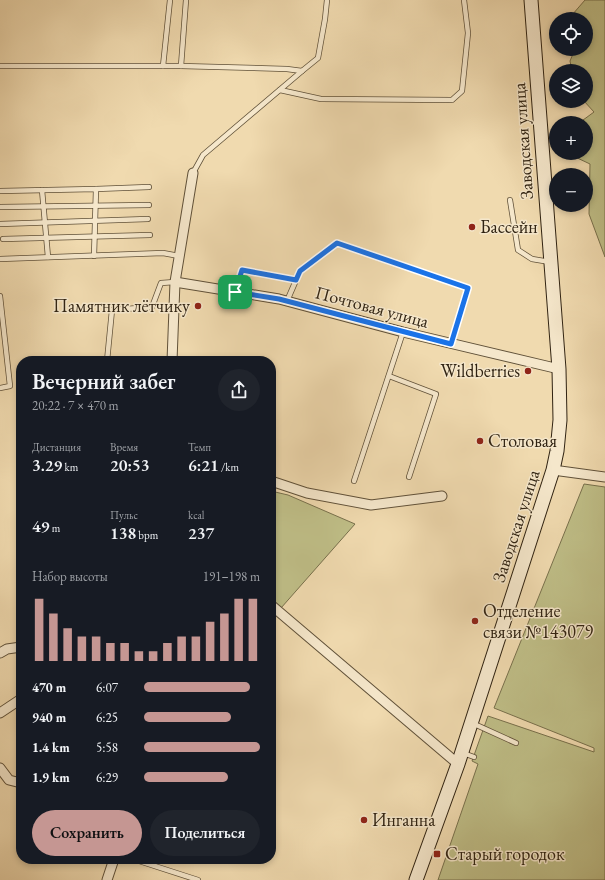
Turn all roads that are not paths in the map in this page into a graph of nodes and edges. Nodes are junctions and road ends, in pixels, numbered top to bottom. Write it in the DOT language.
graph roads {
  1 [pos="170,0"];
  2 [pos="186,0"];
  3 [pos="328,0"];
  4 [pos="464,0"];
  5 [pos="531,0"];
  6 [pos="0,66"];
  7 [pos="163,66"];
  8 [pos="181,66"];
  9 [pos="302,71"];
  10 [pos="280,90"];
  11 [pos="193,173"];
  12 [pos="149,187"];
  13 [pos="96,189"];
  14 [pos="42,190"];
  15 [pos="0,191"];
  16 [pos="510,200"];
  17 [pos="149,205"];
  18 [pos="43,206"];
  19 [pos="96,206"];
  20 [pos="0,207"];
  21 [pos="148,219"];
  22 [pos="95,221"];
  23 [pos="45,222"];
  24 [pos="0,224"];
  25 [pos="150,235"];
  26 [pos="95,237"];
  27 [pos="46,238"];
  28 [pos="4,239"];
  29 [pos="94,256"];
  30 [pos="179,256"];
  31 [pos="48,257"];
  32 [pos="0,259"];
  33 [pos="552,262"];
  34 [pos="296,280"];
  35 [pos="175,282"];
  36 [pos="235,292"];
  37 [pos="0,296"];
  38 [pos="287,301"];
  39 [pos="403,332"];
  40 [pos="451,344"];
  41 [pos="107,356"];
  42 [pos="172,356"];
  43 [pos="559,369"];
  44 [pos="389,376"];
  45 [pos="0,388"];
  46 [pos="553,470"];
  47 [pos="409,477"];
  48 [pos="605,477"];
  49 [pos="354,481"];
  50 [pos="276,483"];
  51 [pos="442,496"];
  52 [pos="276,609"];
  53 [pos="16,648"];
  54 [pos="0,653"];
  55 [pos="16,702"];
  56 [pos="0,713"];
  57 [pos="471,723"];
  58 [pos="516,743"];
  59 [pos="464,758"];
  60 [pos="0,768"];
  61 [pos="16,782"];
  62 [pos="112,864"];
  63 [pos="148,864"];
  64 [pos="107,880"];
  65 [pos="198,880"];
  66 [pos="416,880"];
  1 -- 7 [label="lane"];
  2 -- 8 [label="lane"];
  3 -- 9 [label="lane"];
  4 -- 10 [label="lane"];
  5 -- 33 [label="main road, Заводская улица"];
  6 -- 7 [label="lane"];
  7 -- 8 [label="lane"];
  8 -- 9 [label="lane"];
  9 -- 10 [label="lane"];
  10 -- 11 [label="lane"];
  11 -- 30 [label="street"];
  12 -- 13 [label="lane"];
  13 -- 14 [label="lane"];
  13 -- 19 [label="lane"];
  14 -- 15 [label="lane"];
  14 -- 18 [label="lane"];
  16 -- 33 [label="lane"];
  17 -- 19 [label="lane"];
  18 -- 19 [label="lane"];
  18 -- 20 [label="lane"];
  18 -- 23 [label="lane"];
  19 -- 22 [label="lane"];
  21 -- 22 [label="lane"];
  22 -- 23 [label="lane"];
  22 -- 26 [label="lane"];
  23 -- 24 [label="lane"];
  23 -- 27 [label="lane"];
  25 -- 26 [label="lane"];
  26 -- 27 [label="lane"];
  26 -- 29 [label="lane"];
  27 -- 28 [label="lane"];
  27 -- 31 [label="lane"];
  29 -- 30 [label="lane"];
  29 -- 31 [label="lane"];
  30 -- 35 [label="street"];
  31 -- 32 [label="lane"];
  33 -- 43 [label="main road, Заводская улица"];
  34 -- 36 [label="lane"];
  34 -- 38 [label="lane"];
  34 -- 40 [label="lane"];
  35 -- 36 [label="street, Почтовая улица"];
  35 -- 41 [label="lane"];
  35 -- 42 [label="street"];
  36 -- 38 [label="street, Почтовая улица"];
  37 -- 45 [label="lane"];
  38 -- 39 [label="street, Почтовая улица"];
  39 -- 40 [label="street, Почтовая улица"];
  39 -- 44 [label="lane"];
  40 -- 43 [label="street, Почтовая улица"];
  43 -- 46 [label="main road, Заводская улица"];
  44 -- 47 [label="lane"];
  44 -- 49 [label="lane"];
  46 -- 48 [label="street"];
  46 -- 57 [label="main road, Заводская улица"];
  50 -- 51 [label="street"];
  52 -- 59 [label="street"];
  53 -- 54 [label="street"];
  55 -- 56 [label="street"];
  57 -- 58 [label="lane"];
  57 -- 59 [label="main road, Заводская улица"];
  59 -- 66 [label="main road, Заводская улица"];
  60 -- 61 [label="street"];
  62 -- 64 [label="street"];
  63 -- 65 [label="lane"];
}
